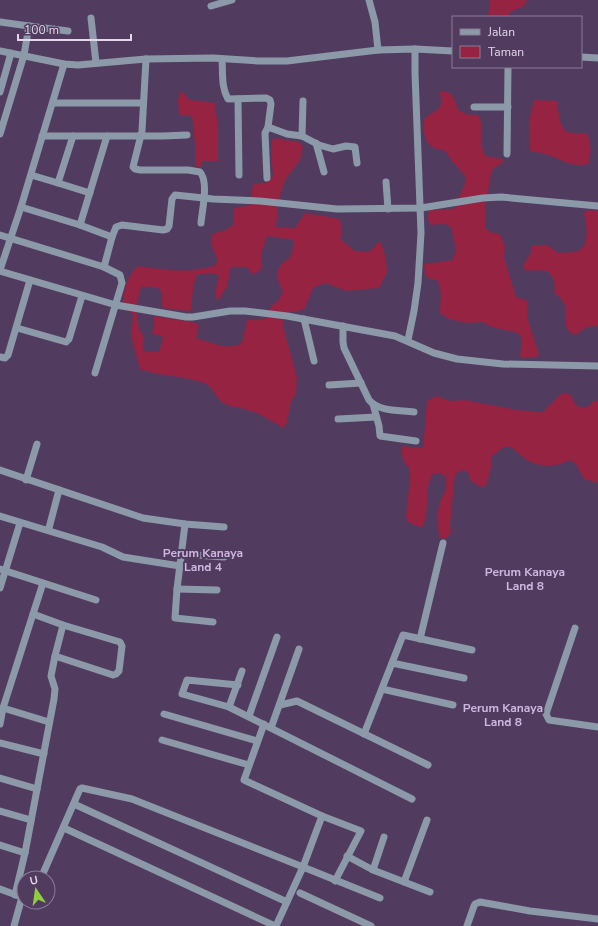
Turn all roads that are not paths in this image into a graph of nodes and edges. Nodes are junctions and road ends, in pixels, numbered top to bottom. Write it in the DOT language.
graph roads {
  1 [pos="232,0"];
  2 [pos="369,0"];
  3 [pos="211,6"];
  4 [pos="91,18"];
  5 [pos="0,22"];
  6 [pos="29,26"];
  7 [pos="68,31"];
  8 [pos="415,49"];
  9 [pos="378,50"];
  10 [pos="0,51"];
  11 [pos="452,51"];
  12 [pos="11,54"];
  13 [pos="24,55"];
  14 [pos="582,57"];
  15 [pos="598,58"];
  16 [pos="146,59"];
  17 [pos="222,59"];
  18 [pos="96,63"];
  19 [pos="64,64"];
  20 [pos="508,68"];
  21 [pos="0,92"];
  22 [pos="238,99"];
  23 [pos="303,101"];
  24 [pos="53,103"];
  25 [pos="144,103"];
  26 [pos="474,107"];
  27 [pos="508,107"];
  28 [pos="268,127"];
  29 [pos="0,134"];
  30 [pos="186,134"];
  31 [pos="42,136"];
  32 [pos="73,136"];
  33 [pos="108,136"];
  34 [pos="141,136"];
  35 [pos="302,136"];
  36 [pos="316,144"];
  37 [pos="507,154"];
  38 [pos="357,163"];
  39 [pos="324,172"];
  40 [pos="31,175"];
  41 [pos="239,175"];
  42 [pos="267,178"];
  43 [pos="386,182"];
  44 [pos="58,183"];
  45 [pos="90,193"];
  46 [pos="205,198"];
  47 [pos="598,206"];
  48 [pos="21,207"];
  49 [pos="420,208"];
  50 [pos="388,209"];
  51 [pos="201,223"];
  52 [pos="80,225"];
  53 [pos="0,235"];
  54 [pos="112,237"];
  55 [pos="10,238"];
  56 [pos="104,267"];
  57 [pos="0,271"];
  58 [pos="30,280"];
  59 [pos="82,296"];
  60 [pos="116,305"];
  61 [pos="304,319"];
  62 [pos="343,326"];
  63 [pos="17,328"];
  64 [pos="408,340"];
  65 [pos="0,357"];
  66 [pos="314,361"];
  67 [pos="598,366"];
  68 [pos="95,373"];
  69 [pos="361,382"];
  70 [pos="329,385"];
  71 [pos="373,404"];
  72 [pos="414,412"];
  73 [pos="376,417"];
  74 [pos="338,419"];
  75 [pos="416,441"];
  76 [pos="37,444"];
  77 [pos="0,470"];
  78 [pos="26,480"];
  79 [pos="59,490"];
  80 [pos="0,516"];
  81 [pos="20,523"];
  82 [pos="185,524"];
  83 [pos="224,527"];
  84 [pos="48,528"];
  85 [pos="443,543"];
  86 [pos="182,554"];
  87 [pos="224,557"];
  88 [pos="180,566"];
  89 [pos="3,570"];
  90 [pos="43,583"];
  91 [pos="0,588"];
  92 [pos="177,589"];
  93 [pos="217,590"];
  94 [pos="96,600"];
  95 [pos="33,614"];
  96 [pos="213,622"];
  97 [pos="63,625"];
  98 [pos="575,628"];
  99 [pos="277,637"];
  100 [pos="420,639"];
  101 [pos="300,649"];
  102 [pos="472,650"];
  103 [pos="55,656"];
  104 [pos="392,663"];
  105 [pos="242,671"];
  106 [pos="464,678"];
  107 [pos="238,685"];
  108 [pos="382,689"];
  109 [pos="452,704"];
  110 [pos="280,705"];
  111 [pos="229,707"];
  112 [pos="3,708"];
  113 [pos="164,714"];
  114 [pos="249,716"];
  115 [pos="49,722"];
  116 [pos="0,724"];
  117 [pos="264,724"];
  118 [pos="598,727"];
  119 [pos="271,728"];
  120 [pos="364,734"];
  121 [pos="162,740"];
  122 [pos="257,740"];
  123 [pos="0,743"];
  124 [pos="44,754"];
  125 [pos="249,765"];
  126 [pos="428,765"];
  127 [pos="0,778"];
  128 [pos="37,789"];
  129 [pos="412,799"];
  130 [pos="74,804"];
  131 [pos="0,811"];
  132 [pos="322,816"];
  133 [pos="31,820"];
  134 [pos="427,820"];
  135 [pos="64,828"];
  136 [pos="384,837"];
  137 [pos="0,845"];
  138 [pos="25,853"];
  139 [pos="347,856"];
  140 [pos="303,867"];
  141 [pos="23,870"];
  142 [pos="45,870"];
  143 [pos="373,870"];
  144 [pos="335,881"];
  145 [pos="404,882"];
  146 [pos="0,889"];
  147 [pos="430,892"];
  148 [pos="300,893"];
  149 [pos="16,895"];
  150 [pos="380,898"];
  151 [pos="286,902"];
  152 [pos="17,910"];
  153 [pos="598,919"];
  154 [pos="14,926"];
  155 [pos="275,926"];
  156 [pos="371,926"];
  157 [pos="466,926"];
  1 -- 3 [label="street"];
  2 -- 9 [label="street"];
  4 -- 18 [label="street"];
  5 -- 6 [label="street"];
  6 -- 7 [label="street"];
  6 -- 13 [label="street"];
  8 -- 9 [label="street"];
  8 -- 11 [label="street"];
  8 -- 49 [label="street"];
  9 -- 17 [label="street"];
  10 -- 12 [label="street"];
  12 -- 13 [label="street"];
  12 -- 21 [label="street"];
  13 -- 19 [label="street"];
  13 -- 29 [label="street"];
  14 -- 15 [label="street"];
  16 -- 17 [label="street"];
  16 -- 18 [label="street"];
  16 -- 25 [label="street"];
  17 -- 22 [label="street"];
  18 -- 19 [label="street"];
  19 -- 24 [label="street"];
  20 -- 27 [label="street"];
  22 -- 28 [label="street"];
  22 -- 41 [label="street"];
  23 -- 35 [label="street"];
  24 -- 25 [label="street"];
  24 -- 31 [label="street"];
  25 -- 34 [label="street"];
  26 -- 27 [label="street"];
  27 -- 37 [label="street"];
  28 -- 35 [label="street"];
  28 -- 42 [label="street"];
  30 -- 34 [label="street"];
  31 -- 32 [label="street"];
  31 -- 40 [label="street"];
  32 -- 33 [label="street"];
  32 -- 44 [label="street"];
  33 -- 34 [label="street"];
  33 -- 45 [label="street"];
  34 -- 46 [label="street"];
  35 -- 36 [label="street"];
  36 -- 38 [label="street"];
  36 -- 39 [label="street"];
  40 -- 44 [label="street"];
  40 -- 48 [label="street"];
  43 -- 50 [label="street"];
  44 -- 45 [label="street"];
  45 -- 52 [label="street"];
  46 -- 50 [label="street"];
  46 -- 51 [label="street"];
  46 -- 54 [label="street"];
  47 -- 49 [label="street"];
  48 -- 52 [label="street"];
  48 -- 55 [label="street"];
  49 -- 50 [label="street"];
  49 -- 64 [label="street"];
  52 -- 54 [label="street"];
  53 -- 55 [label="street"];
  54 -- 56 [label="street"];
  55 -- 56 [label="street"];
  55 -- 57 [label="street"];
  56 -- 60 [label="street"];
  57 -- 58 [label="street"];
  58 -- 59 [label="street"];
  58 -- 63 [label="street"];
  59 -- 60 [label="street"];
  59 -- 63 [label="street"];
  60 -- 61 [label="street"];
  60 -- 68 [label="street"];
  61 -- 62 [label="street"];
  61 -- 66 [label="street"];
  62 -- 64 [label="street"];
  62 -- 69 [label="street"];
  63 -- 65 [label="street"];
  64 -- 67 [label="street"];
  69 -- 70 [label="street"];
  69 -- 71 [label="street"];
  71 -- 72 [label="street"];
  71 -- 73 [label="street"];
  73 -- 74 [label="street"];
  73 -- 75 [label="street"];
  76 -- 78 [label="street"];
  77 -- 78 [label="street"];
  78 -- 79 [label="street"];
  79 -- 82 [label="street"];
  79 -- 84 [label="street"];
  80 -- 81 [label="street"];
  81 -- 88 [label="street"];
  81 -- 89 [label="street"];
  82 -- 83 [label="street"];
  82 -- 86 [label="street"];
  85 -- 100 [label="street"];
  86 -- 87 [label="street"];
  86 -- 88 [label="street"];
  88 -- 92 [label="street"];
  89 -- 90 [label="street"];
  89 -- 91 [label="street"];
  90 -- 94 [label="street"];
  90 -- 95 [label="street"];
  92 -- 93 [label="street"];
  92 -- 96 [label="street"];
  95 -- 97 [label="street"];
  95 -- 112 [label="street"];
  97 -- 103 [label="street"];
  97 -- 103 [label="street"];
  98 -- 118 [label="street"];
  99 -- 114 [label="street"];
  100 -- 102 [label="street"];
  100 -- 104 [label="street"];
  101 -- 110 [label="street"];
  103 -- 115 [label="street"];
  104 -- 106 [label="street"];
  104 -- 108 [label="street"];
  105 -- 107 [label="street"];
  107 -- 111 [label="street"];
  107 -- 111 [label="street"];
  108 -- 109 [label="street"];
  108 -- 120 [label="street"];
  110 -- 119 [label="street"];
  110 -- 120 [label="street"];
  111 -- 114 [label="street"];
  112 -- 115 [label="street"];
  112 -- 116 [label="street"];
  113 -- 122 [label="street"];
  114 -- 117 [label="street"];
  115 -- 124 [label="street"];
  117 -- 119 [label="street"];
  117 -- 122 [label="street"];
  119 -- 129 [label="street"];
  120 -- 126 [label="street"];
  121 -- 125 [label="street"];
  122 -- 125 [label="street"];
  123 -- 124 [label="street"];
  124 -- 128 [label="street"];
  125 -- 132 [label="street"];
  127 -- 128 [label="street"];
  128 -- 133 [label="street"];
  130 -- 135 [label="street"];
  130 -- 140 [label="street"];
  130 -- 151 [label="street"];
  131 -- 133 [label="street"];
  132 -- 139 [label="street"];
  132 -- 140 [label="street"];
  133 -- 138 [label="street"];
  134 -- 145 [label="street"];
  135 -- 142 [label="street"];
  135 -- 155 [label="street"];
  136 -- 143 [label="street"];
  137 -- 138 [label="street"];
  138 -- 141 [label="street"];
  139 -- 143 [label="street"];
  139 -- 144 [label="street"];
  140 -- 144 [label="street"];
  140 -- 151 [label="street"];
  143 -- 145 [label="street"];
  144 -- 150 [label="street"];
  145 -- 147 [label="street"];
  146 -- 149 [label="street"];
  148 -- 156 [label="street"];
  151 -- 155 [label="street"];
  152 -- 154 [label="street"];
  153 -- 157 [label="street"];
}
